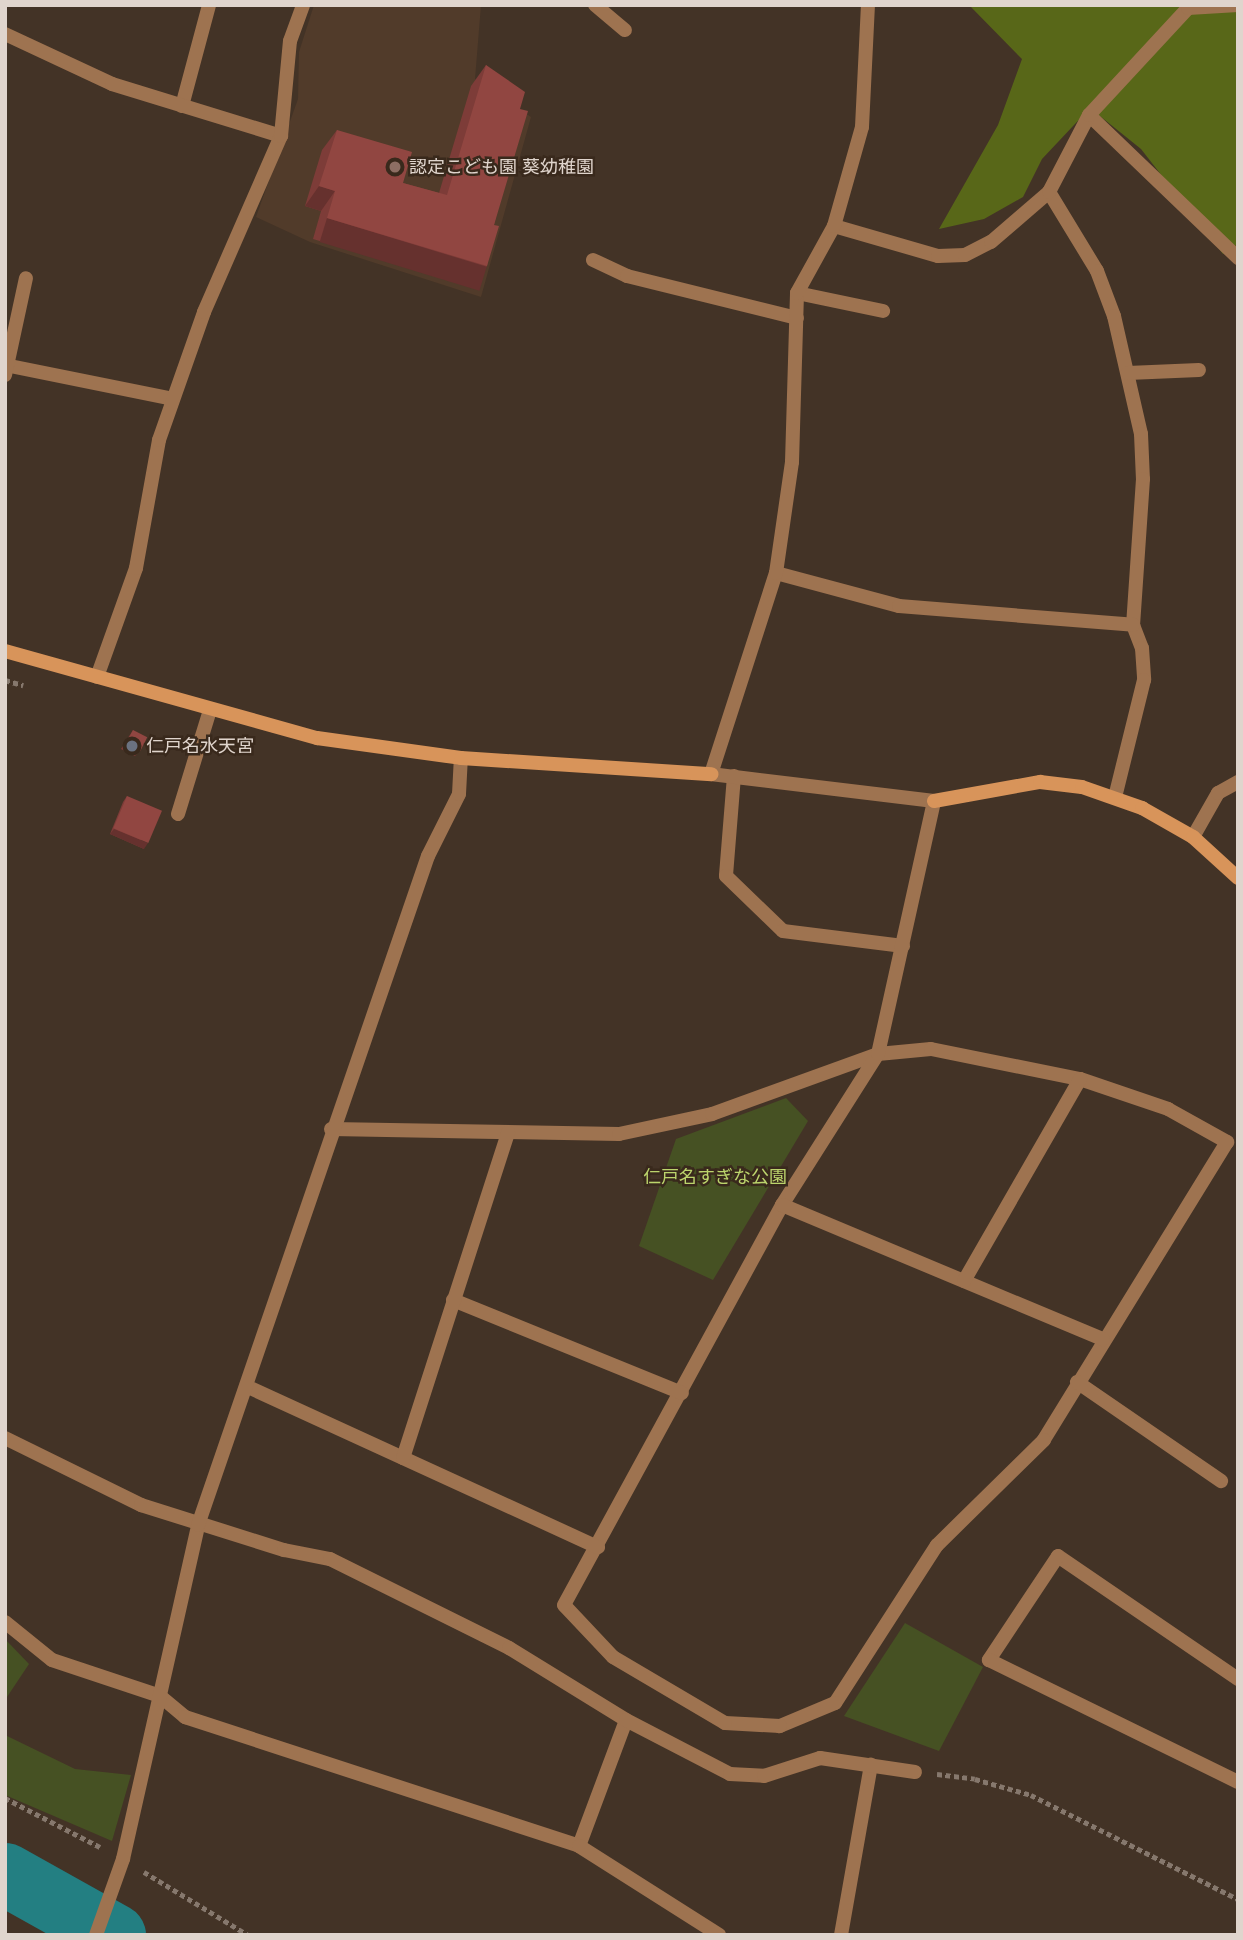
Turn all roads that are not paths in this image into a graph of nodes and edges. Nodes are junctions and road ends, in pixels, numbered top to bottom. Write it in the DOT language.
graph roads {
  1 [pos="209,5"];
  2 [pos="303,5"];
  3 [pos="595,5"];
  4 [pos="868,5"];
  5 [pos="1238,5"];
  6 [pos="625,30"];
  7 [pos="5,34"];
  8 [pos="183,106"];
  9 [pos="1089,115"];
  10 [pos="281,136"];
  11 [pos="1049,192"];
  12 [pos="834,226"];
  13 [pos="1238,258"];
  14 [pos="593,260"];
  15 [pos="26,278"];
  16 [pos="797,293"];
  17 [pos="883,312"];
  18 [pos="797,318"];
  19 [pos="1199,370"];
  20 [pos="8,371"];
  21 [pos="1128,373"];
  22 [pos="173,399"];
  23 [pos="776,573"];
  24 [pos="1133,625"];
  25 [pos="5,651"];
  26 [pos="97,677"];
  27 [pos="210,710"];
  28 [pos="461,758"];
  29 [pos="711,774"];
  30 [pos="734,776"];
  31 [pos="1238,782"];
  32 [pos="1115,797"];
  33 [pos="934,801"];
  34 [pos="178,814"];
  35 [pos="1193,837"];
  36 [pos="1238,878"];
  37 [pos="902,946"];
  38 [pos="878,1054"];
  39 [pos="1080,1079"];
  40 [pos="331,1129"];
  41 [pos="508,1132"];
  42 [pos="782,1205"];
  43 [pos="964,1281"];
  44 [pos="453,1300"];
  45 [pos="1103,1339"];
  46 [pos="1077,1382"];
  47 [pos="248,1387"];
  48 [pos="682,1393"];
  49 [pos="5,1438"];
  50 [pos="403,1458"];
  51 [pos="1220,1480"];
  52 [pos="198,1525"];
  53 [pos="598,1547"];
  54 [pos="5,1622"];
  55 [pos="1238,1679"];
  56 [pos="160,1696"];
  57 [pos="626,1720"];
  58 [pos="871,1765"];
  59 [pos="915,1772"];
  60 [pos="1238,1782"];
  61 [pos="579,1846"];
  62 [pos="96,1935"];
  63 [pos="719,1935"];
  64 [pos="841,1935"];
  1 -- 8 [label="street"];
  2 -- 10 [label="street"];
  3 -- 6 [label="street"];
  4 -- 12 [label="street"];
  5 -- 9 [label="street"];
  7 -- 8 [label="street"];
  8 -- 10 [label="street"];
  9 -- 11 [label="street"];
  9 -- 13 [label="street"];
  10 -- 22 [label="street"];
  11 -- 12 [label="street"];
  11 -- 21 [label="street"];
  12 -- 16 [label="street"];
  14 -- 18 [label="street"];
  15 -- 20 [label="street"];
  16 -- 17 [label="street"];
  16 -- 18 [label="street"];
  18 -- 23 [label="street"];
  19 -- 21 [label="street"];
  20 -- 22 [label="street"];
  21 -- 24 [label="street"];
  22 -- 26 [label="street"];
  23 -- 24 [label="street"];
  23 -- 29 [label="street"];
  24 -- 32 [label="street"];
  25 -- 26 [label="street"];
  26 -- 27 [label="street"];
  27 -- 28 [label="street"];
  27 -- 34 [label="street"];
  28 -- 29 [label="street"];
  28 -- 40 [label="street"];
  29 -- 30 [label="street"];
  30 -- 33 [label="street"];
  30 -- 37 [label="street"];
  31 -- 35 [label="street"];
  32 -- 33 [label="street"];
  32 -- 35 [label="street"];
  33 -- 37 [label="street"];
  35 -- 36 [label="street"];
  37 -- 38 [label="street"];
  38 -- 39 [label="street"];
  38 -- 41 [label="street"];
  38 -- 42 [label="street"];
  39 -- 43 [label="street"];
  39 -- 45 [label="street"];
  40 -- 41 [label="street"];
  40 -- 47 [label="street"];
  41 -- 44 [label="street"];
  42 -- 43 [label="street"];
  42 -- 48 [label="street"];
  43 -- 45 [label="street"];
  44 -- 48 [label="street"];
  44 -- 50 [label="street"];
  45 -- 46 [label="street"];
  46 -- 51 [label="street"];
  46 -- 53 [label="street"];
  47 -- 50 [label="street"];
  47 -- 52 [label="street"];
  48 -- 53 [label="street"];
  49 -- 52 [label="street"];
  50 -- 53 [label="street"];
  52 -- 56 [label="street"];
  52 -- 57 [label="street"];
  54 -- 56 [label="street"];
  55 -- 60 [label="street"];
  56 -- 61 [label="street"];
  56 -- 62 [label="street"];
  57 -- 58 [label="street"];
  57 -- 61 [label="street"];
  58 -- 59 [label="street"];
  58 -- 64 [label="street"];
  61 -- 63 [label="street"];
}
